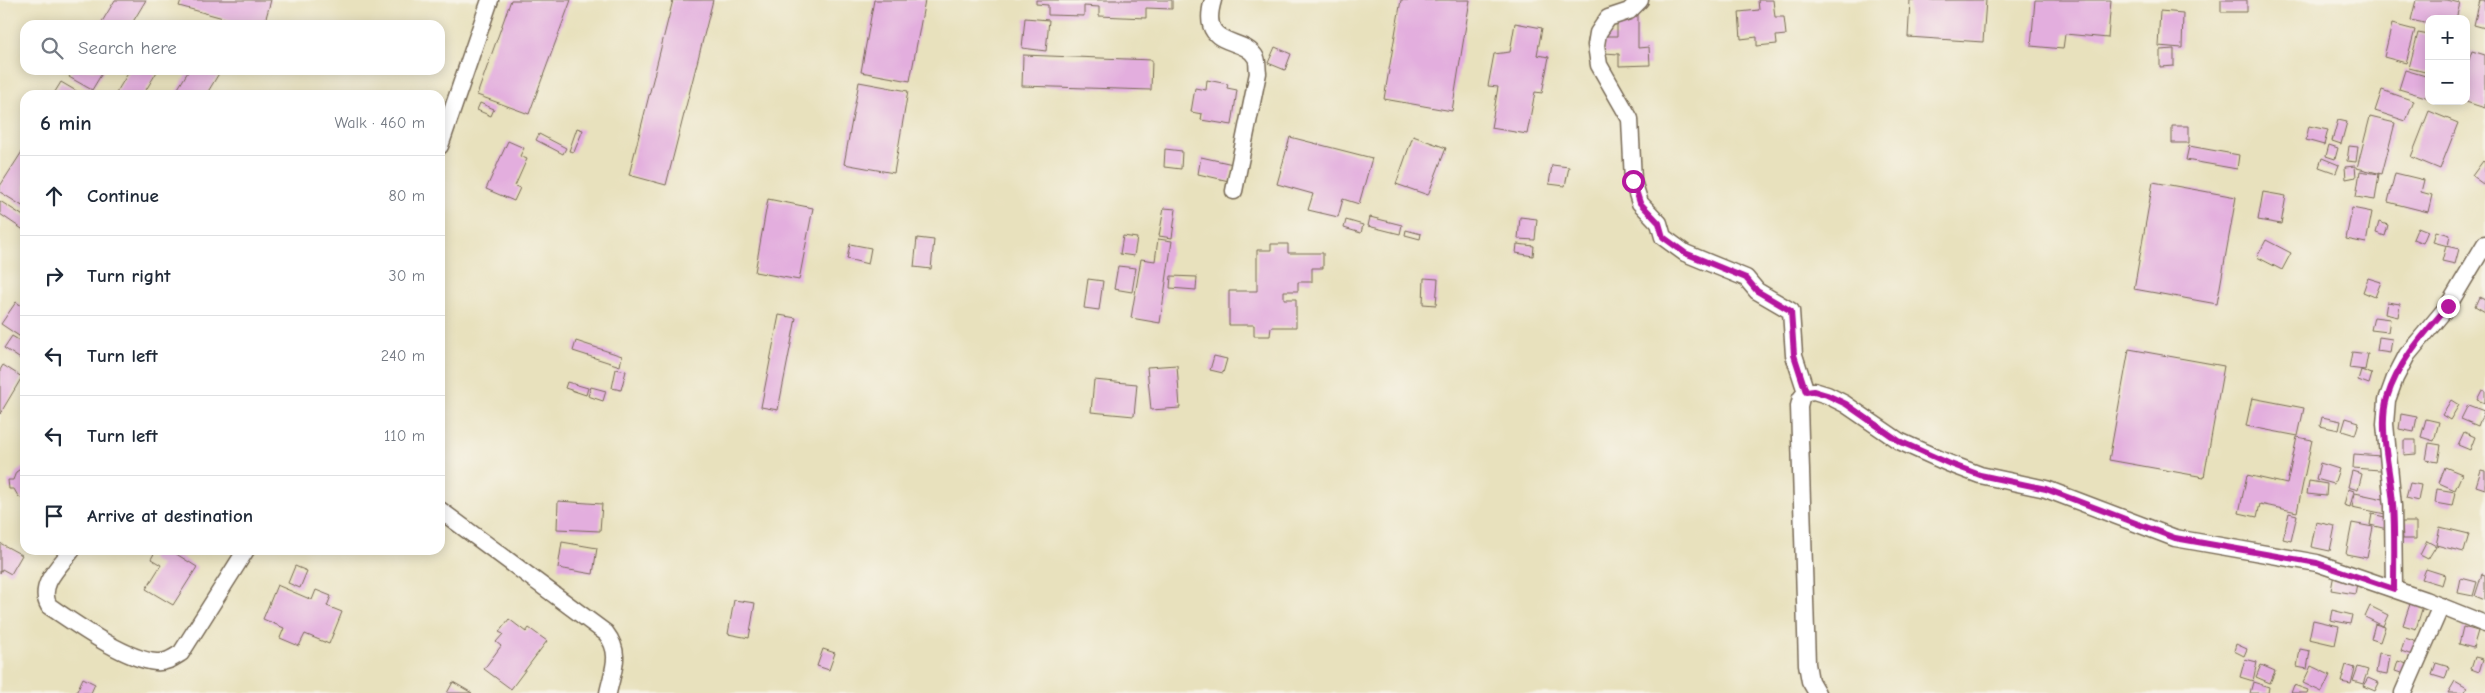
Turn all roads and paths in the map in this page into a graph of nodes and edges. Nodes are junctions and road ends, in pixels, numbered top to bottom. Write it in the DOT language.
graph roads {
  1 [pos="490,0"];
  2 [pos="1213,0"];
  3 [pos="1640,0"];
  4 [pos="445,131"];
  5 [pos="1234,191"];
  6 [pos="2485,244"];
  7 [pos="1806,392"];
  8 [pos="445,514"];
  9 [pos="68,555"];
  10 [pos="243,555"];
  11 [pos="2394,589"];
  12 [pos="2441,606"];
  13 [pos="2485,624"];
  14 [pos="608,693"];
  15 [pos="1817,693"];
  16 [pos="2403,693"];
  1 -- 4 [label="street"];
  2 -- 5 [label="street"];
  3 -- 7 [label="street"];
  6 -- 11 [label="street"];
  7 -- 11 [label="street"];
  7 -- 15 [label="street"];
  8 -- 14 [label="street"];
  9 -- 10 [label="street"];
  11 -- 12 [label="street"];
  12 -- 13 [label="street"];
  12 -- 16 [label="street"];
}
